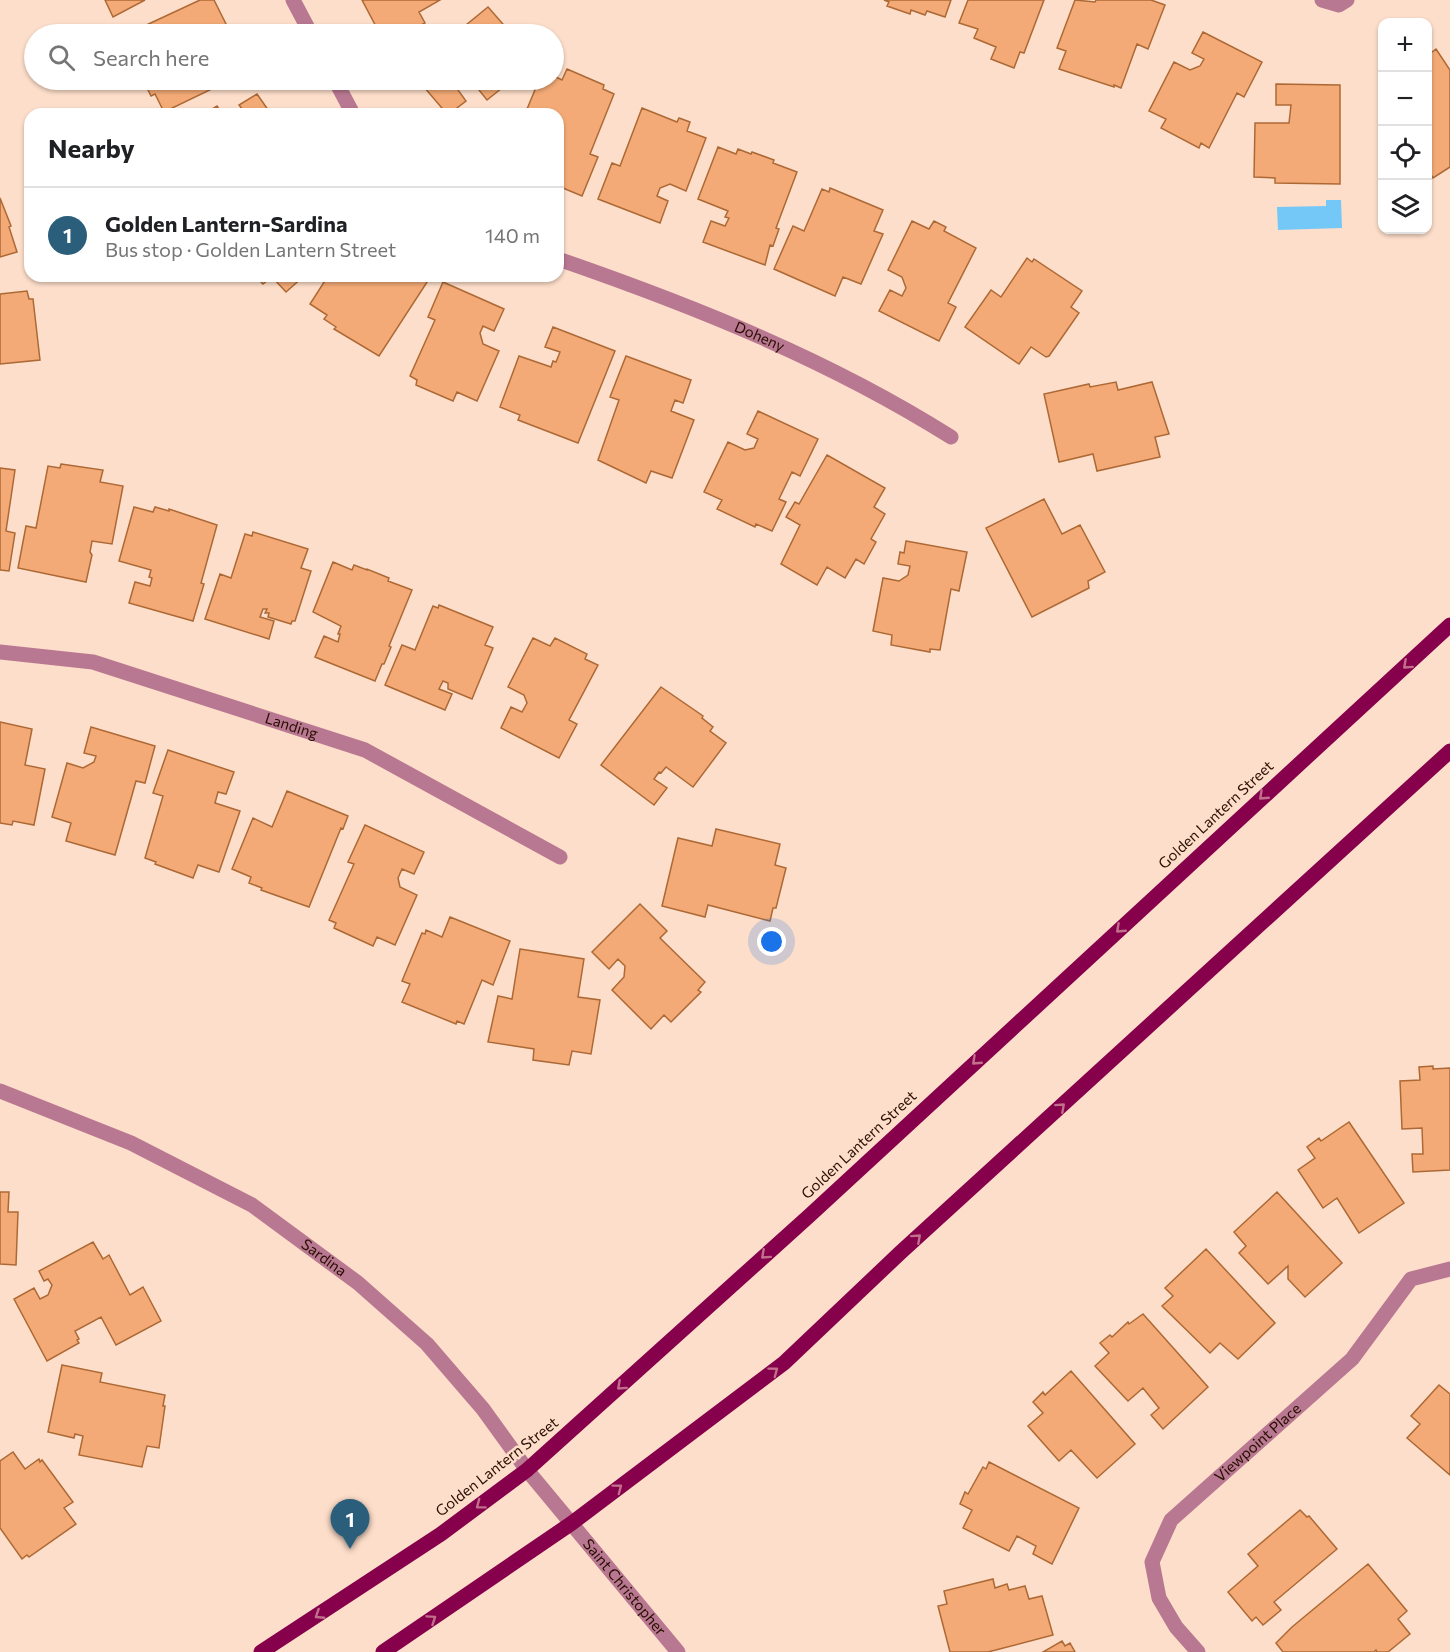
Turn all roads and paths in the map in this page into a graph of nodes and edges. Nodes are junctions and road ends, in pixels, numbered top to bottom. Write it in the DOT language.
graph roads {
  1 [pos="293,0"];
  2 [pos="1322,0"];
  3 [pos="1343,2"];
  4 [pos="306,24"];
  5 [pos="340,90"];
  6 [pos="350,108"];
  7 [pos="564,261"];
  8 [pos="951,437"];
  9 [pos="1450,625"];
  10 [pos="0,652"];
  11 [pos="1450,751"];
  12 [pos="560,857"];
  13 [pos="0,1091"];
  14 [pos="1450,1269"];
  15 [pos="527,1470"];
  16 [pos="572,1523"];
  17 [pos="261,1652"];
  18 [pos="383,1652"];
  19 [pos="678,1652"];
  20 [pos="1198,1652"];
  1 -- 4 [label="street"];
  2 -- 3 [label="street"];
  5 -- 6 [label="street"];
  7 -- 8 [label="street, Doheny"];
  9 -- 15 [label="main road, Golden Lantern Street, one-way"];
  10 -- 12 [label="street, Landing"];
  16 -- 11 [label="main road, one-way"];
  13 -- 15 [label="street, Sardina"];
  14 -- 20 [label="street, Viewpoint Place"];
  15 -- 16 [label="street, Sardina"];
  15 -- 17 [label="main road, Golden Lantern Street, one-way"];
  18 -- 16 [label="main road, one-way"];
  16 -- 19 [label="street, Saint Christopher"];
}
